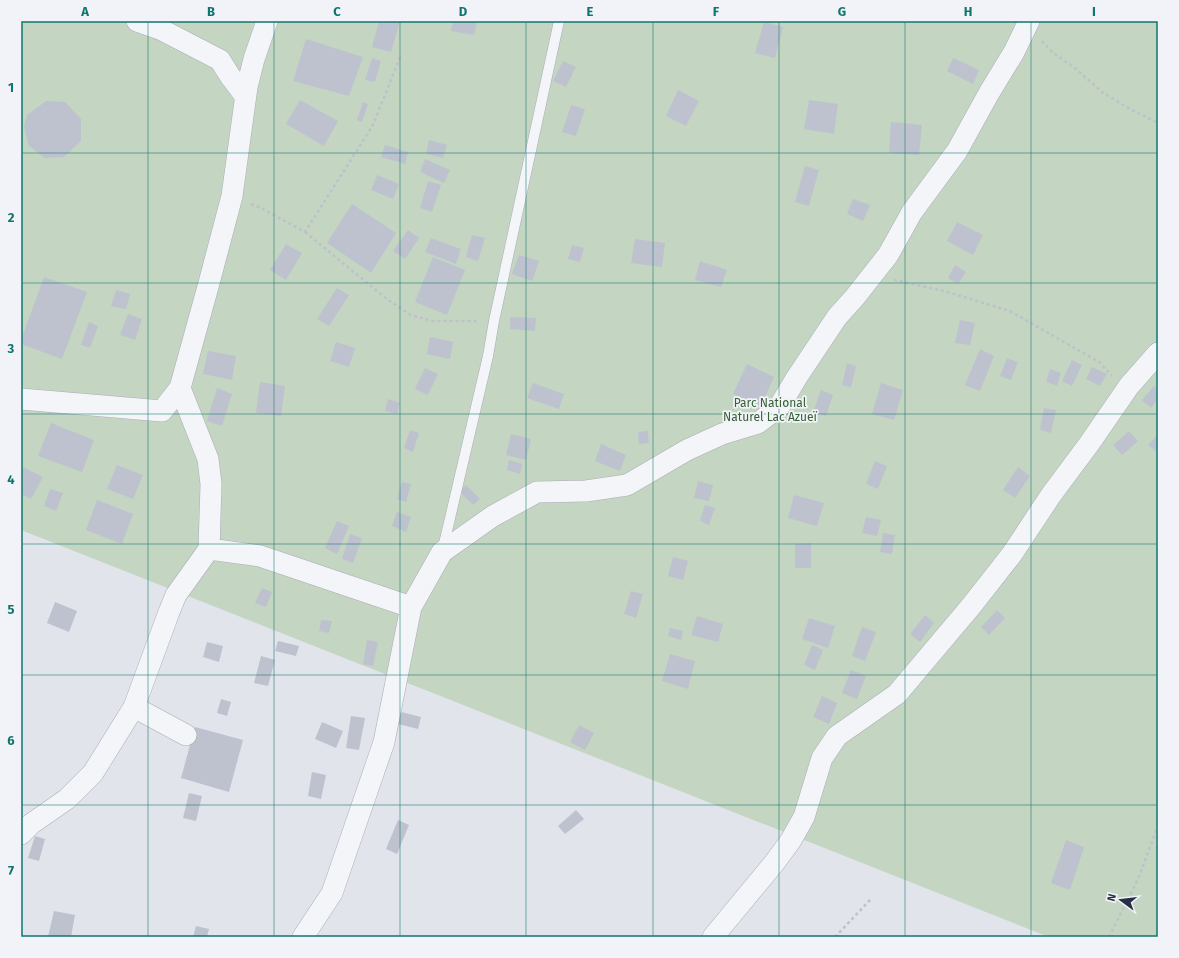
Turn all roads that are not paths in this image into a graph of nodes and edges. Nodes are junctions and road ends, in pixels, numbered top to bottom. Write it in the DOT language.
graph roads {
  1 [pos="137,21"];
  2 [pos="267,21"];
  3 [pos="558,21"];
  4 [pos="1027,22"];
  5 [pos="257,50"];
  6 [pos="220,60"];
  7 [pos="245,96"];
  8 [pos="1158,353"];
  9 [pos="180,388"];
  10 [pos="21,399"];
  11 [pos="209,549"];
  12 [pos="442,552"];
  13 [pos="411,607"];
  14 [pos="134,707"];
  15 [pos="186,735"];
  16 [pos="21,834"];
  17 [pos="302,937"];
  18 [pos="713,937"];
  1 -- 6 [label="street"];
  2 -- 5 [label="street"];
  3 -- 12 [label="lane"];
  4 -- 12 [label="street"];
  5 -- 6 [label="street"];
  5 -- 7 [label="street"];
  6 -- 7 [label="street"];
  7 -- 9 [label="street"];
  8 -- 18 [label="street"];
  9 -- 10 [label="street"];
  9 -- 11 [label="street"];
  11 -- 13 [label="street"];
  11 -- 14 [label="street"];
  12 -- 13 [label="street"];
  13 -- 17 [label="street"];
  14 -- 15 [label="street"];
  14 -- 16 [label="street"];
}
